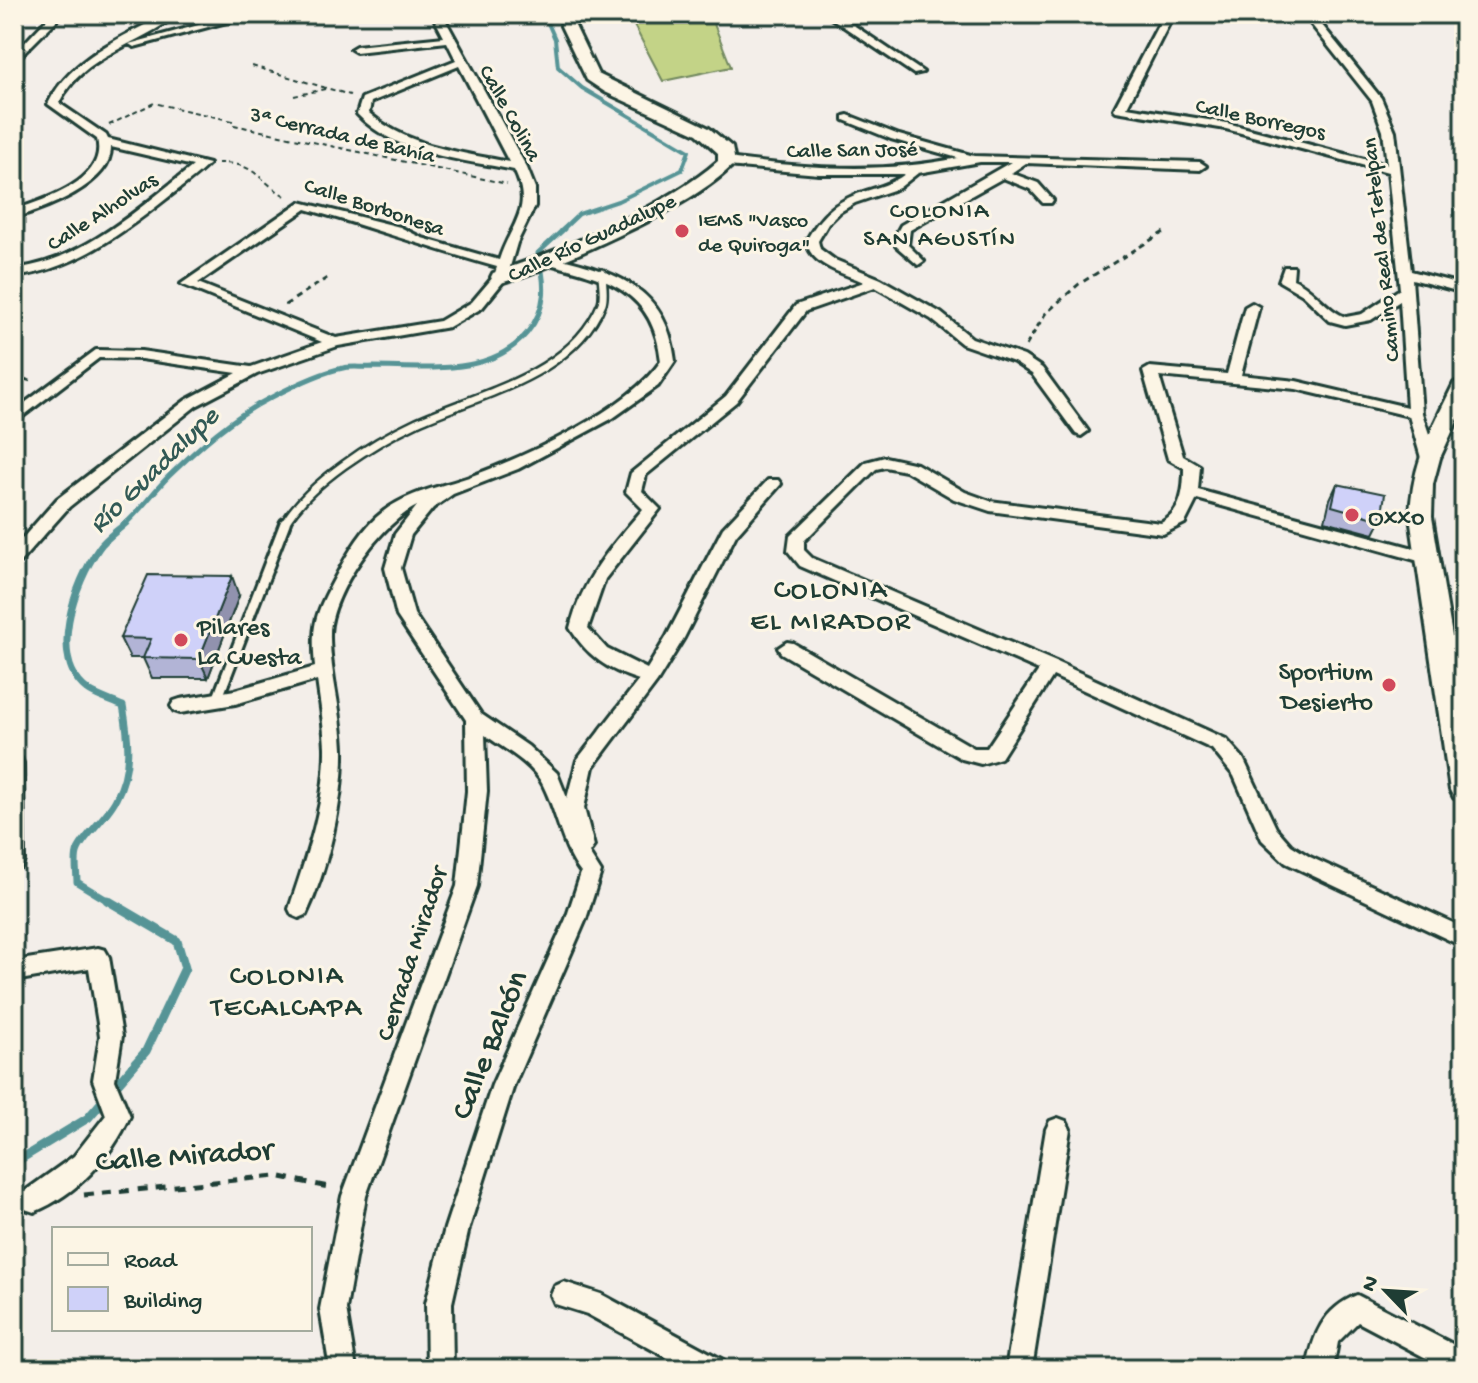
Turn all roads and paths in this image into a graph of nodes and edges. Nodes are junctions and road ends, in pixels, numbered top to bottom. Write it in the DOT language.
graph roads {
  1 [pos="58,14"];
  2 [pos="173,14"];
  3 [pos="251,14"];
  4 [pos="437,14"];
  5 [pos="569,14"];
  6 [pos="830,14"];
  7 [pos="1169,14"];
  8 [pos="1308,14"];
  9 [pos="450,39"];
  10 [pos="356,49"];
  11 [pos="14,60"];
  12 [pos="460,62"];
  13 [pos="252,66"];
  14 [pos="80,69"];
  15 [pos="918,72"];
  16 [pos="327,88"];
  17 [pos="294,96"];
  18 [pos="366,100"];
  19 [pos="848,118"];
  20 [pos="96,131"];
  21 [pos="105,142"];
  22 [pos="970,158"];
  23 [pos="1024,159"];
  24 [pos="727,162"];
  25 [pos="203,164"];
  26 [pos="1200,166"];
  27 [pos="521,168"];
  28 [pos="915,169"];
  29 [pos="1392,170"];
  30 [pos="1002,174"];
  31 [pos="528,188"];
  32 [pos="1047,200"];
  33 [pos="304,205"];
  34 [pos="14,214"];
  35 [pos="1164,232"];
  36 [pos="918,261"];
  37 [pos="543,263"];
  38 [pos="1289,270"];
  39 [pos="502,271"];
  40 [pos="14,273"];
  41 [pos="602,273"];
  42 [pos="1405,273"];
  43 [pos="330,276"];
  44 [pos="876,282"];
  45 [pos="1464,289"];
  46 [pos="1406,290"];
  47 [pos="1252,307"];
  48 [pos="270,315"];
  49 [pos="335,342"];
  50 [pos="1019,359"];
  51 [pos="252,371"];
  52 [pos="1233,379"];
  53 [pos="1464,383"];
  54 [pos="1415,413"];
  55 [pos="14,418"];
  56 [pos="1081,431"];
  57 [pos="1429,458"];
  58 [pos="773,484"];
  59 [pos="447,490"];
  60 [pos="1192,493"];
  61 [pos="1426,557"];
  62 [pos="14,558"];
  63 [pos="787,648"];
  64 [pos="1050,667"];
  65 [pos="325,671"];
  66 [pos="651,677"];
  67 [pos="217,700"];
  68 [pos="180,706"];
  69 [pos="475,719"];
  70 [pos="14,763"];
  71 [pos="1464,790"];
  72 [pos="14,861"];
  73 [pos="589,880"];
  74 [pos="299,909"];
  75 [pos="1464,938"];
  76 [pos="14,971"];
  77 [pos="1058,1129"];
  78 [pos="81,1195"];
  79 [pos="354,1196"];
  80 [pos="34,1200"];
  81 [pos="564,1295"];
  82 [pos="1464,1364"];
  83 [pos="343,1369"];
  84 [pos="440,1369"];
  85 [pos="714,1369"];
  86 [pos="1019,1369"];
  87 [pos="1320,1369"];
  1 -- 11 [label="street"];
  2 -- 14 [label="street"];
  3 -- 14 [label="street"];
  4 -- 9 [label="street, Calle Colina"];
  5 -- 24 [label="street"];
  6 -- 15 [label="street"];
  7 -- 29 [label="street, Calle Borregos"];
  8 -- 29 [label="street, Camino Real de Tetelpan"];
  9 -- 10 [label="street"];
  9 -- 12 [label="street, Calle Colina"];
  12 -- 18 [label="street"];
  12 -- 27 [label="street, Calle Colina"];
  13 -- 16 [label="path"];
  14 -- 20 [label="street"];
  16 -- 17 [label="path"];
  16 -- 18 [label="path"];
  18 -- 27 [label="street"];
  19 -- 22 [label="street"];
  20 -- 21 [label="street"];
  20 -- 31 [label="path, 3ª Cerrada de Bahía"];
  21 -- 25 [label="street"];
  21 -- 34 [label="street"];
  22 -- 23 [label="street, Calle San José"];
  22 -- 28 [label="street, Calle San José"];
  23 -- 26 [label="street, Calle San José"];
  23 -- 30 [label="street"];
  24 -- 28 [label="street, Calle San José"];
  24 -- 37 [label="street, Calle Río Guadalupe"];
  25 -- 33 [label="path, Calle Borbonesa"];
  25 -- 40 [label="street, Calle Alholvas"];
  27 -- 31 [label="street, Calle Colina"];
  28 -- 44 [label="street"];
  29 -- 42 [label="street, Camino Real de Tetelpan"];
  30 -- 32 [label="street"];
  30 -- 36 [label="street"];
  31 -- 39 [label="street, Calle Colina"];
  33 -- 39 [label="street, Calle Borbonesa"];
  33 -- 48 [label="street"];
  35 -- 50 [label="path"];
  37 -- 39 [label="street, Calle Río Guadalupe"];
  37 -- 41 [label="street"];
  38 -- 46 [label="street"];
  39 -- 49 [label="street, Calle Río Guadalupe"];
  41 -- 59 [label="street"];
  41 -- 67 [label="lane"];
  42 -- 45 [label="street"];
  42 -- 46 [label="street, Camino Real de Tetelpan"];
  43 -- 48 [label="path"];
  44 -- 50 [label="street"];
  44 -- 66 [label="street"];
  46 -- 54 [label="street, Camino Real de Tetelpan"];
  47 -- 52 [label="street"];
  48 -- 49 [label="street"];
  49 -- 51 [label="street, Calle Río Guadalupe"];
  50 -- 56 [label="street"];
  51 -- 55 [label="street"];
  51 -- 62 [label="street, Calle Río Guadalupe"];
  52 -- 54 [label="street"];
  52 -- 60 [label="street"];
  53 -- 57 [label="street"];
  54 -- 57 [label="street, Camino Real de Tetelpan"];
  57 -- 61 [label="street"];
  58 -- 66 [label="street"];
  59 -- 65 [label="street"];
  59 -- 69 [label="street"];
  60 -- 61 [label="street"];
  60 -- 64 [label="street"];
  61 -- 71 [label="street"];
  63 -- 64 [label="street"];
  64 -- 75 [label="street"];
  65 -- 67 [label="street"];
  65 -- 74 [label="street"];
  66 -- 73 [label="street"];
  67 -- 68 [label="street"];
  69 -- 73 [label="street"];
  69 -- 79 [label="street, Cerrada Mirador"];
  70 -- 72 [label="street"];
  73 -- 84 [label="street, Calle Balcón"];
  76 -- 80 [label="street"];
  77 -- 86 [label="street"];
  78 -- 79 [label="path, Calle Mirador"];
  79 -- 83 [label="street"];
  81 -- 85 [label="street"];
  82 -- 87 [label="street"];
}
